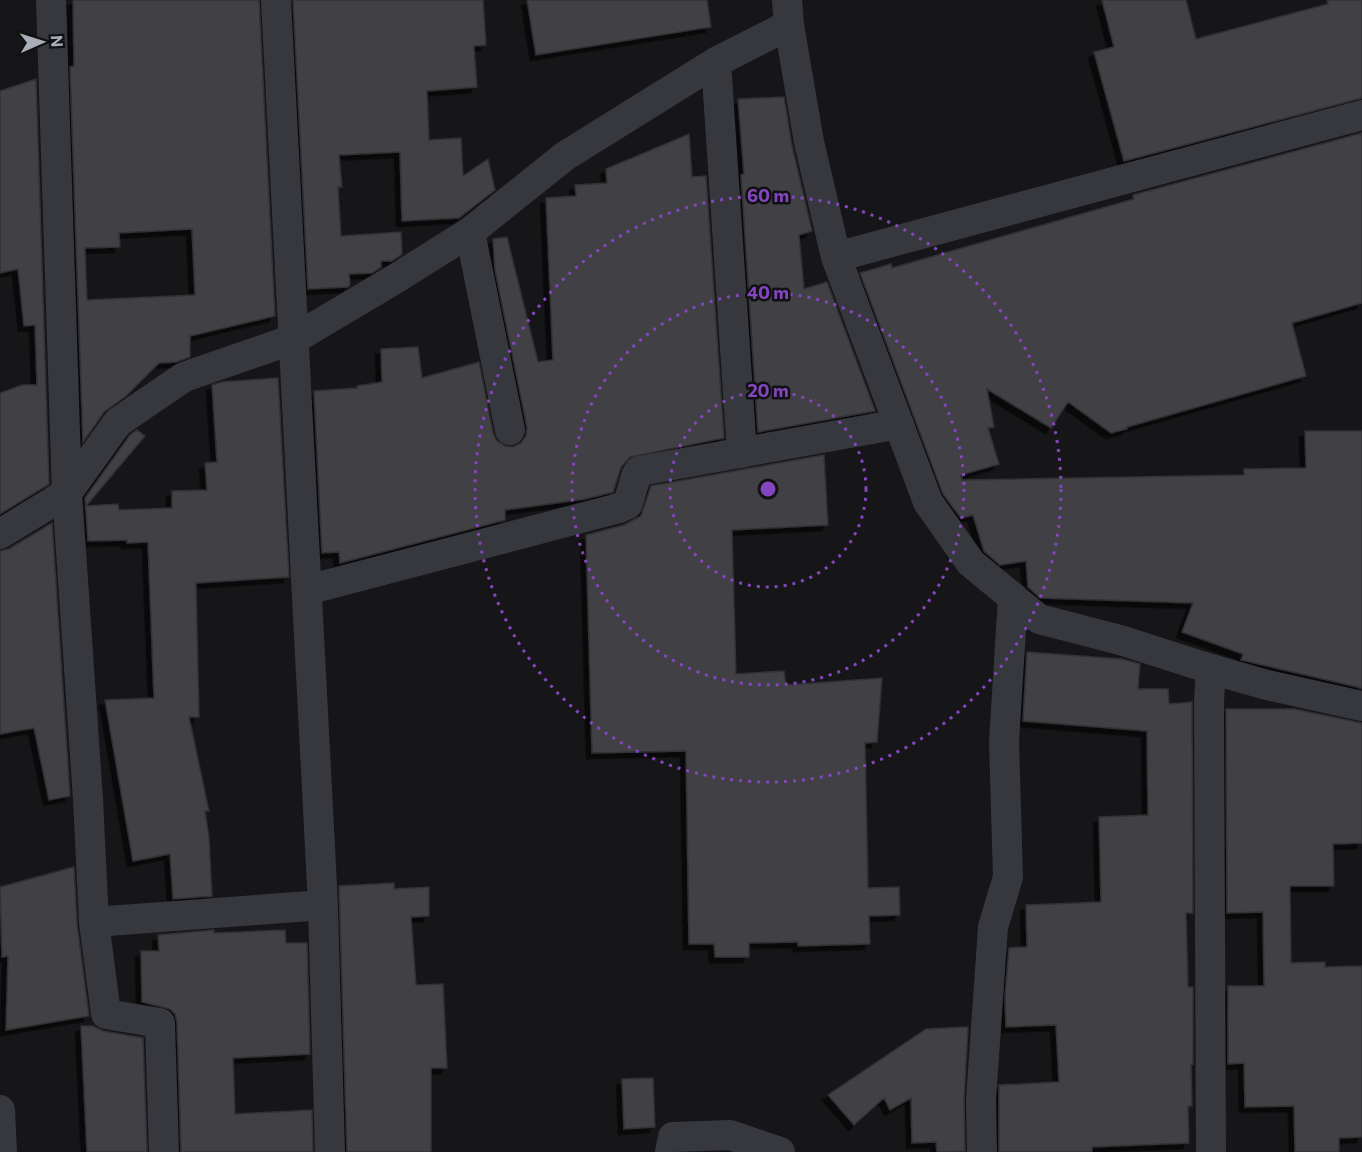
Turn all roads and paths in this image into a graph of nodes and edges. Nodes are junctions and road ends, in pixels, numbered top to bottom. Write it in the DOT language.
graph roads {
  1 [pos="51,0"];
  2 [pos="276,0"];
  3 [pos="788,12"];
  4 [pos="716,62"];
  5 [pos="1362,115"];
  6 [pos="470,232"];
  7 [pos="836,257"];
  8 [pos="294,339"];
  9 [pos="899,424"];
  10 [pos="510,430"];
  11 [pos="742,453"];
  12 [pos="67,493"];
  13 [pos="0,534"];
  14 [pos="307,590"];
  15 [pos="1013,597"];
  16 [pos="1211,669"];
  17 [pos="1362,706"];
  18 [pos="323,905"];
  19 [pos="94,922"];
  20 [pos="0,1110"];
  21 [pos="2,1152"];
  22 [pos="164,1152"];
  23 [pos="330,1152"];
  24 [pos="670,1152"];
  25 [pos="780,1152"];
  26 [pos="982,1152"];
  27 [pos="1211,1152"];
  1 -- 12 [label="street"];
  2 -- 8 [label="street"];
  3 -- 4 [label="street"];
  3 -- 7 [label="street"];
  4 -- 6 [label="street"];
  4 -- 11 [label="street"];
  5 -- 7 [label="street"];
  6 -- 8 [label="street"];
  6 -- 10 [label="street"];
  7 -- 9 [label="street"];
  8 -- 12 [label="street"];
  8 -- 14 [label="street"];
  9 -- 11 [label="street"];
  9 -- 15 [label="street"];
  11 -- 14 [label="street"];
  12 -- 13 [label="street"];
  12 -- 19 [label="street"];
  14 -- 18 [label="street"];
  15 -- 16 [label="street"];
  15 -- 26 [label="street"];
  16 -- 17 [label="street"];
  16 -- 27 [label="street"];
  18 -- 19 [label="street"];
  18 -- 23 [label="street"];
  19 -- 22 [label="street"];
  20 -- 21 [label="street"];
  24 -- 25 [label="street"];
}
